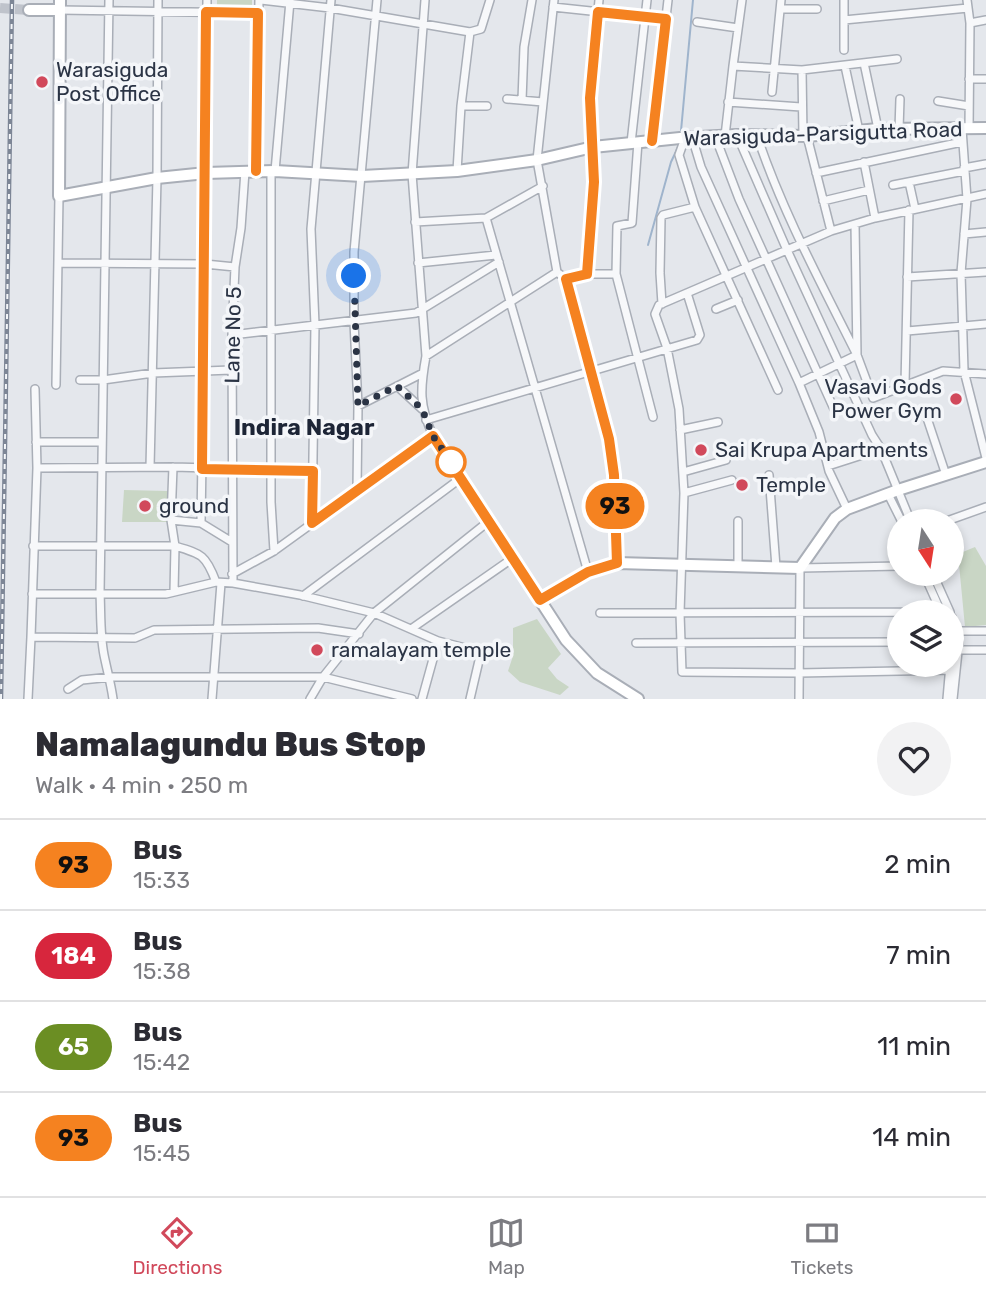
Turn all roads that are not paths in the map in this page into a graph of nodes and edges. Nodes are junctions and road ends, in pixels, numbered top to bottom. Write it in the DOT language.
graph roads {
  1 [pos="109,0"];
  2 [pos="158,0"];
  3 [pos="207,0"];
  4 [pos="260,0"];
  5 [pos="377,0"];
  6 [pos="425,0"];
  7 [pos="490,0"];
  8 [pos="532,0"];
  9 [pos="600,0"];
  10 [pos="647,0"];
  11 [pos="668,0"];
  12 [pos="742,0"];
  13 [pos="781,0"];
  14 [pos="844,0"];
  15 [pos="290,1"];
  16 [pos="330,4"];
  17 [pos="554,4"];
  18 [pos="967,4"];
  19 [pos="60,5"];
  20 [pos="781,9"];
  21 [pos="817,9"];
  22 [pos="29,10"];
  23 [pos="109,11"];
  24 [pos="158,12"];
  25 [pos="206,12"];
  26 [pos="598,12"];
  27 [pos="258,13"];
  28 [pos="376,15"];
  29 [pos="645,17"];
  30 [pos="666,19"];
  31 [pos="844,20"];
  32 [pos="986,20"];
  33 [pos="423,22"];
  34 [pos="697,22"];
  35 [pos="970,23"];
  36 [pos="738,27"];
  37 [pos="470,32"];
  38 [pos="844,50"];
  39 [pos="897,59"];
  40 [pos="864,63"];
  41 [pos="733,66"];
  42 [pos="845,66"];
  43 [pos="775,68"];
  44 [pos="802,70"];
  45 [pos="969,79"];
  46 [pos="986,79"];
  47 [pos="772,92"];
  48 [pos="507,99"];
  49 [pos="900,99"];
  50 [pos="522,100"];
  51 [pos="937,101"];
  52 [pos="543,102"];
  53 [pos="728,102"];
  54 [pos="970,102"];
  55 [pos="461,106"];
  56 [pos="487,106"];
  57 [pos="801,107"];
  58 [pos="986,128"];
  59 [pos="878,129"];
  60 [pos="899,129"];
  61 [pos="965,129"];
  62 [pos="859,131"];
  63 [pos="737,135"];
  64 [pos="720,136"];
  65 [pos="757,136"];
  66 [pos="805,136"];
  67 [pos="688,138"];
  68 [pos="652,141"];
  69 [pos="634,142"];
  70 [pos="962,142"];
  71 [pos="593,148"];
  72 [pos="537,160"];
  73 [pos="863,162"];
  74 [pos="986,164"];
  75 [pos="964,169"];
  76 [pos="250,171"];
  77 [pos="273,171"];
  78 [pos="457,171"];
  79 [pos="206,173"];
  80 [pos="317,173"];
  81 [pos="816,173"];
  82 [pos="412,174"];
  83 [pos="362,176"];
  84 [pos="157,178"];
  85 [pos="909,181"];
  86 [pos="893,185"];
  87 [pos="543,186"];
  88 [pos="106,188"];
  89 [pos="869,190"];
  90 [pos="986,194"];
  91 [pos="59,196"];
  92 [pos="967,199"];
  93 [pos="823,201"];
  94 [pos="695,207"];
  95 [pos="912,210"];
  96 [pos="486,218"];
  97 [pos="875,218"];
  98 [pos="415,222"];
  99 [pos="855,224"];
  100 [pos="831,231"];
  101 [pos="986,232"];
  102 [pos="964,234"];
  103 [pos="801,244"];
  104 [pos="787,250"];
  105 [pos="498,258"];
  106 [pos="767,259"];
  107 [pos="58,263"];
  108 [pos="105,263"];
  109 [pos="418,263"];
  110 [pos="155,264"];
  111 [pos="205,264"];
  112 [pos="234,267"];
  113 [pos="747,268"];
  114 [pos="557,272"];
  115 [pos="986,272"];
  116 [pos="961,273"];
  117 [pos="587,274"];
  118 [pos="616,274"];
  119 [pos="728,277"];
  120 [pos="907,277"];
  121 [pos="566,279"];
  122 [pos="687,293"];
  123 [pos="738,300"];
  124 [pos="509,302"];
  125 [pos="662,304"];
  126 [pos="716,309"];
  127 [pos="421,311"];
  128 [pos="354,322"];
  129 [pos="986,324"];
  130 [pos="316,325"];
  131 [pos="963,326"];
  132 [pos="907,331"];
  133 [pos="272,332"];
  134 [pos="232,335"];
  135 [pos="667,348"];
  136 [pos="857,355"];
  137 [pos="426,356"];
  138 [pos="637,356"];
  139 [pos="839,363"];
  140 [pos="231,370"];
  141 [pos="590,370"];
  142 [pos="204,371"];
  143 [pos="964,371"];
  144 [pos="153,373"];
  145 [pos="423,373"];
  146 [pos="819,373"];
  147 [pos="986,374"];
  148 [pos="80,380"];
  149 [pos="103,380"];
  150 [pos="799,383"];
  151 [pos="905,384"];
  152 [pos="56,385"];
  153 [pos="397,386"];
  154 [pos="534,386"];
  155 [pos="35,389"];
  156 [pos="778,390"];
  157 [pos="358,406"];
  158 [pos="422,409"];
  159 [pos="834,410"];
  160 [pos="926,415"];
  161 [pos="653,417"];
  162 [pos="426,420"];
  163 [pos="718,422"];
  164 [pos="680,430"];
  165 [pos="433,436"];
  166 [pos="36,442"];
  167 [pos="102,442"];
  168 [pos="881,449"];
  169 [pos="726,460"];
  170 [pos="986,460"];
  171 [pos="150,467"];
  172 [pos="173,467"];
  173 [pos="828,467"];
  174 [pos="37,468"];
  175 [pos="103,468"];
  176 [pos="202,469"];
  177 [pos="233,469"];
  178 [pos="272,469"];
  179 [pos="313,471"];
  180 [pos="682,472"];
  181 [pos="769,475"];
  182 [pos="946,475"];
  183 [pos="461,478"];
  184 [pos="732,480"];
  185 [pos="357,490"];
  186 [pos="893,492"];
  187 [pos="684,493"];
  188 [pos="986,507"];
  189 [pos="847,509"];
  190 [pos="898,509"];
  191 [pos="903,509"];
  192 [pos="964,515"];
  193 [pos="171,520"];
  194 [pos="489,520"];
  195 [pos="738,521"];
  196 [pos="201,523"];
  197 [pos="312,523"];
  198 [pos="232,542"];
  199 [pos="33,546"];
  200 [pos="101,546"];
  201 [pos="175,546"];
  202 [pos="274,551"];
  203 [pos="513,558"];
  204 [pos="617,563"];
  205 [pos="681,565"];
  206 [pos="738,566"];
  207 [pos="887,566"];
  208 [pos="776,567"];
  209 [pos="800,568"];
  210 [pos="588,572"];
  211 [pos="232,579"];
  212 [pos="219,582"];
  213 [pos="174,592"];
  214 [pos="100,593"];
  215 [pos="32,594"];
  216 [pos="303,596"];
  217 [pos="540,600"];
  218 [pos="681,612"];
  219 [pos="799,612"];
  220 [pos="887,612"];
  221 [pos="374,613"];
  222 [pos="600,613"];
  223 [pos="411,629"];
  224 [pos="219,630"];
  225 [pos="964,631"];
  226 [pos="986,631"];
  227 [pos="359,634"];
  228 [pos="31,637"];
  229 [pos="101,637"];
  230 [pos="438,641"];
  231 [pos="682,642"];
  232 [pos="887,642"];
  233 [pos="636,643"];
  234 [pos="799,643"];
  235 [pos="964,650"];
  236 [pos="986,650"];
  237 [pos="887,670"];
  238 [pos="799,673"];
  239 [pos="111,677"];
  240 [pos="323,677"];
  241 [pos="949,677"];
  242 [pos="956,677"];
  243 [pos="214,678"];
  244 [pos="68,689"];
  245 [pos="632,697"];
  246 [pos="28,699"];
  247 [pos="113,699"];
  248 [pos="212,699"];
  249 [pos="310,699"];
  250 [pos="412,699"];
  251 [pos="422,699"];
  252 [pos="470,699"];
  253 [pos="799,699"];
  254 [pos="947,699"];
  255 [pos="953,699"];
  1 -- 23 [label="street"];
  2 -- 24 [label="street"];
  3 -- 25 [label="street"];
  4 -- 15 [label="street"];
  4 -- 27 [label="street, Lane No 5"];
  5 -- 28 [label="street"];
  6 -- 33 [label="street"];
  7 -- 37 [label="street"];
  8 -- 50 [label="street"];
  9 -- 26 [label="street"];
  10 -- 29 [label="street"];
  11 -- 30 [label="street"];
  12 -- 36 [label="street"];
  13 -- 20 [label="street"];
  14 -- 31 [label="street"];
  15 -- 16 [label="street"];
  15 -- 77 [label="street"];
  16 -- 28 [label="street"];
  16 -- 80 [label="street"];
  17 -- 26 [label="street"];
  17 -- 52 [label="street"];
  18 -- 31 [label="street"];
  18 -- 35 [label="street"];
  19 -- 22 [label="street"];
  19 -- 23 [label="street"];
  19 -- 91 [label="street"];
  20 -- 21 [label="street"];
  20 -- 43 [label="street"];
  23 -- 24 [label="street"];
  23 -- 88 [label="street"];
  24 -- 25 [label="street"];
  24 -- 84 [label="street"];
  25 -- 27 [label="street"];
  25 -- 79 [label="street"];
  26 -- 29 [label="street"];
  26 -- 71 [label="street"];
  27 -- 76 [label="street, Lane No 5"];
  28 -- 33 [label="street"];
  28 -- 83 [label="street"];
  29 -- 30 [label="street"];
  29 -- 69 [label="street"];
  30 -- 68 [label="street"];
  31 -- 38 [label="street"];
  32 -- 35 [label="street"];
  33 -- 37 [label="street"];
  33 -- 82 [label="street"];
  34 -- 36 [label="street"];
  35 -- 45 [label="street"];
  36 -- 41 [label="street"];
  37 -- 55 [label="street"];
  39 -- 40 [label="street"];
  40 -- 42 [label="street"];
  40 -- 59 [label="street"];
  41 -- 43 [label="street"];
  41 -- 53 [label="street"];
  42 -- 44 [label="street"];
  42 -- 62 [label="street"];
  43 -- 44 [label="street"];
  43 -- 47 [label="street"];
  44 -- 57 [label="street"];
  45 -- 46 [label="street"];
  45 -- 54 [label="street"];
  48 -- 50 [label="street"];
  49 -- 60 [label="street"];
  50 -- 52 [label="street"];
  51 -- 54 [label="street"];
  52 -- 72 [label="street"];
  53 -- 57 [label="street"];
  53 -- 64 [label="street"];
  54 -- 61 [label="street"];
  55 -- 56 [label="street"];
  55 -- 78 [label="street"];
  57 -- 66 [label="street"];
  58 -- 61 [label="street, Warasiguda-Parsigutta Road"];
  59 -- 60 [label="street, Warasiguda-Parsigutta Road"];
  59 -- 62 [label="street, Warasiguda-Parsigutta Road"];
  60 -- 61 [label="street, Warasiguda-Parsigutta Road"];
  61 -- 70 [label="street"];
  62 -- 66 [label="street, Warasiguda-Parsigutta Road"];
  63 -- 64 [label="street, Warasiguda-Parsigutta Road"];
  63 -- 65 [label="street, Warasiguda-Parsigutta Road"];
  63 -- 104 [label="street"];
  64 -- 67 [label="street, Warasiguda-Parsigutta Road"];
  64 -- 106 [label="street"];
  65 -- 66 [label="street, Warasiguda-Parsigutta Road"];
  65 -- 103 [label="street"];
  66 -- 81 [label="street"];
  67 -- 68 [label="street, Warasiguda-Parsigutta Road"];
  67 -- 94 [label="street"];
  67 -- 113 [label="street"];
  68 -- 69 [label="street, Warasiguda-Parsigutta Road"];
  69 -- 71 [label="street, Warasiguda-Parsigutta Road"];
  69 -- 118 [label="street"];
  70 -- 73 [label="street"];
  70 -- 75 [label="street"];
  71 -- 72 [label="street, Warasiguda-Parsigutta Road"];
  71 -- 117 [label="street"];
  72 -- 78 [label="street, Warasiguda-Parsigutta Road"];
  72 -- 87 [label="street"];
  73 -- 81 [label="street"];
  73 -- 89 [label="street"];
  74 -- 75 [label="street"];
  75 -- 85 [label="street"];
  75 -- 92 [label="street"];
  76 -- 77 [label="street, Warasiguda-Parsigutta Road"];
  76 -- 79 [label="street, Warasiguda-Parsigutta Road"];
  76 -- 112 [label="street, Lane No 5"];
  77 -- 80 [label="street, Warasiguda-Parsigutta Road"];
  77 -- 133 [label="street"];
  78 -- 82 [label="street, Warasiguda-Parsigutta Road"];
  79 -- 84 [label="street, Warasiguda-Parsigutta Road"];
  79 -- 111 [label="street"];
  80 -- 83 [label="street, Warasiguda-Parsigutta Road"];
  80 -- 130 [label="street"];
  81 -- 93 [label="street"];
  82 -- 83 [label="street, Warasiguda-Parsigutta Road"];
  82 -- 98 [label="street"];
  83 -- 128 [label="street"];
  84 -- 88 [label="street, Warasiguda-Parsigutta Road"];
  84 -- 110 [label="street"];
  85 -- 86 [label="street"];
  85 -- 95 [label="street"];
  87 -- 96 [label="street"];
  87 -- 114 [label="street"];
  88 -- 91 [label="street, Warasiguda-Parsigutta Road"];
  88 -- 108 [label="street"];
  89 -- 93 [label="street"];
  89 -- 97 [label="street"];
  90 -- 92 [label="street"];
  91 -- 107 [label="street"];
  92 -- 95 [label="street"];
  92 -- 102 [label="street"];
  93 -- 100 [label="street"];
  94 -- 119 [label="street"];
  94 -- 125 [label="street"];
  95 -- 97 [label="street"];
  95 -- 120 [label="street"];
  96 -- 98 [label="street"];
  96 -- 105 [label="street"];
  97 -- 99 [label="street"];
  98 -- 109 [label="street"];
  99 -- 100 [label="street"];
  99 -- 136 [label="street"];
  100 -- 103 [label="street"];
  101 -- 102 [label="street"];
  102 -- 116 [label="street"];
  103 -- 104 [label="street"];
  103 -- 136 [label="street"];
  104 -- 106 [label="street"];
  104 -- 139 [label="street"];
  105 -- 109 [label="street"];
  105 -- 124 [label="street"];
  105 -- 127 [label="street"];
  106 -- 113 [label="street"];
  106 -- 146 [label="street"];
  107 -- 108 [label="street"];
  107 -- 152 [label="street"];
  108 -- 110 [label="street"];
  108 -- 149 [label="street"];
  109 -- 127 [label="street"];
  110 -- 111 [label="street"];
  110 -- 144 [label="street"];
  111 -- 112 [label="street"];
  111 -- 142 [label="street"];
  112 -- 134 [label="street, Lane No 5"];
  113 -- 119 [label="street"];
  113 -- 150 [label="street"];
  114 -- 121 [label="street"];
  114 -- 124 [label="street"];
  115 -- 116 [label="street"];
  116 -- 120 [label="street"];
  116 -- 131 [label="street"];
  117 -- 118 [label="street"];
  117 -- 121 [label="street"];
  118 -- 138 [label="street"];
  119 -- 122 [label="street"];
  119 -- 123 [label="street"];
  120 -- 132 [label="street"];
  121 -- 141 [label="street"];
  122 -- 125 [label="street"];
  122 -- 135 [label="street"];
  123 -- 126 [label="street"];
  123 -- 156 [label="street"];
  124 -- 137 [label="street"];
  124 -- 154 [label="street"];
  125 -- 135 [label="street"];
  127 -- 128 [label="street"];
  127 -- 137 [label="street"];
  128 -- 130 [label="street"];
  128 -- 157 [label="street"];
  129 -- 131 [label="street"];
  130 -- 133 [label="street"];
  130 -- 179 [label="street"];
  131 -- 132 [label="street"];
  131 -- 143 [label="street"];
  132 -- 151 [label="street"];
  133 -- 134 [label="street"];
  133 -- 178 [label="street"];
  134 -- 140 [label="street, Lane No 5"];
  135 -- 138 [label="street"];
  135 -- 164 [label="street"];
  136 -- 139 [label="street"];
  136 -- 151 [label="street"];
  137 -- 145 [label="street"];
  138 -- 141 [label="street"];
  138 -- 161 [label="street"];
  139 -- 146 [label="street"];
  139 -- 168 [label="street"];
  140 -- 142 [label="street"];
  140 -- 177 [label="street, Lane No 5"];
  141 -- 154 [label="street"];
  141 -- 204 [label="street"];
  142 -- 144 [label="street"];
  142 -- 176 [label="street"];
  143 -- 147 [label="street"];
  143 -- 151 [label="street"];
  143 -- 170 [label="street"];
  144 -- 149 [label="street"];
  144 -- 171 [label="street"];
  145 -- 153 [label="street"];
  145 -- 158 [label="street"];
  146 -- 150 [label="street"];
  146 -- 159 [label="street"];
  148 -- 149 [label="street"];
  149 -- 167 [label="street"];
  150 -- 173 [label="street"];
  153 -- 157 [label="street"];
  153 -- 158 [label="street"];
  154 -- 162 [label="street"];
  154 -- 210 [label="street"];
  155 -- 166 [label="street"];
  157 -- 185 [label="street"];
  158 -- 162 [label="street"];
  160 -- 182 [label="street"];
  162 -- 165 [label="street"];
  163 -- 164 [label="street"];
  164 -- 180 [label="street"];
  165 -- 183 [label="street"];
  165 -- 185 [label="street"];
  166 -- 167 [label="street"];
  166 -- 174 [label="street"];
  167 -- 175 [label="street"];
  168 -- 173 [label="street"];
  168 -- 186 [label="street"];
  169 -- 180 [label="street"];
  170 -- 182 [label="street"];
  171 -- 172 [label="street"];
  171 -- 175 [label="street"];
  172 -- 176 [label="street"];
  172 -- 193 [label="street"];
  173 -- 189 [label="street"];
  174 -- 175 [label="street"];
  174 -- 199 [label="street"];
  175 -- 200 [label="street"];
  176 -- 177 [label="street"];
  176 -- 196 [label="street"];
  177 -- 178 [label="street"];
  177 -- 198 [label="street, Lane No 5"];
  178 -- 179 [label="street"];
  178 -- 202 [label="street"];
  179 -- 197 [label="street"];
  180 -- 187 [label="street"];
  181 -- 208 [label="street"];
  182 -- 186 [label="street"];
  183 -- 194 [label="street"];
  183 -- 216 [label="street"];
  184 -- 187 [label="street"];
  185 -- 197 [label="street"];
  186 -- 189 [label="street"];
  186 -- 190 [label="street"];
  186 -- 191 [label="street"];
  187 -- 205 [label="street"];
  188 -- 192 [label="street"];
  189 -- 209 [label="street"];
  193 -- 196 [label="street"];
  193 -- 201 [label="street"];
  194 -- 203 [label="street"];
  194 -- 221 [label="street"];
  195 -- 206 [label="street"];
  196 -- 198 [label="street"];
  197 -- 202 [label="street"];
  198 -- 211 [label="street, Lane No 5"];
  199 -- 200 [label="street"];
  199 -- 215 [label="street"];
  200 -- 201 [label="street"];
  200 -- 214 [label="street"];
  201 -- 212 [label="street"];
  201 -- 213 [label="street"];
  202 -- 211 [label="street"];
  203 -- 217 [label="street"];
  203 -- 223 [label="street"];
  204 -- 205 [label="street"];
  204 -- 210 [label="street"];
  205 -- 206 [label="street"];
  205 -- 218 [label="street"];
  206 -- 208 [label="street"];
  207 -- 209 [label="street"];
  208 -- 209 [label="street"];
  209 -- 219 [label="street"];
  210 -- 217 [label="street"];
  211 -- 212 [label="street"];
  211 -- 216 [label="street"];
  212 -- 213 [label="street"];
  212 -- 224 [label="street"];
  213 -- 214 [label="street"];
  214 -- 215 [label="street"];
  214 -- 229 [label="street"];
  215 -- 228 [label="street"];
  216 -- 221 [label="street"];
  217 -- 245 [label="street"];
  218 -- 219 [label="street"];
  218 -- 222 [label="street"];
  218 -- 231 [label="street"];
  219 -- 220 [label="street"];
  219 -- 234 [label="street"];
  221 -- 223 [label="street"];
  221 -- 227 [label="street"];
  223 -- 230 [label="street"];
  224 -- 227 [label="street"];
  224 -- 229 [label="street"];
  224 -- 243 [label="street"];
  225 -- 226 [label="street"];
  227 -- 240 [label="street"];
  228 -- 229 [label="street"];
  228 -- 246 [label="street"];
  229 -- 239 [label="street"];
  230 -- 251 [label="street"];
  230 -- 252 [label="street"];
  231 -- 233 [label="street"];
  231 -- 234 [label="street"];
  231 -- 238 [label="street"];
  232 -- 234 [label="street"];
  234 -- 238 [label="street"];
  235 -- 236 [label="street"];
  237 -- 238 [label="street"];
  238 -- 253 [label="street"];
  239 -- 243 [label="street"];
  239 -- 244 [label="street"];
  239 -- 247 [label="street"];
  240 -- 243 [label="street"];
  240 -- 249 [label="street"];
  240 -- 250 [label="street"];
  241 -- 254 [label="street"];
  242 -- 255 [label="street"];
  243 -- 248 [label="street"];
}
